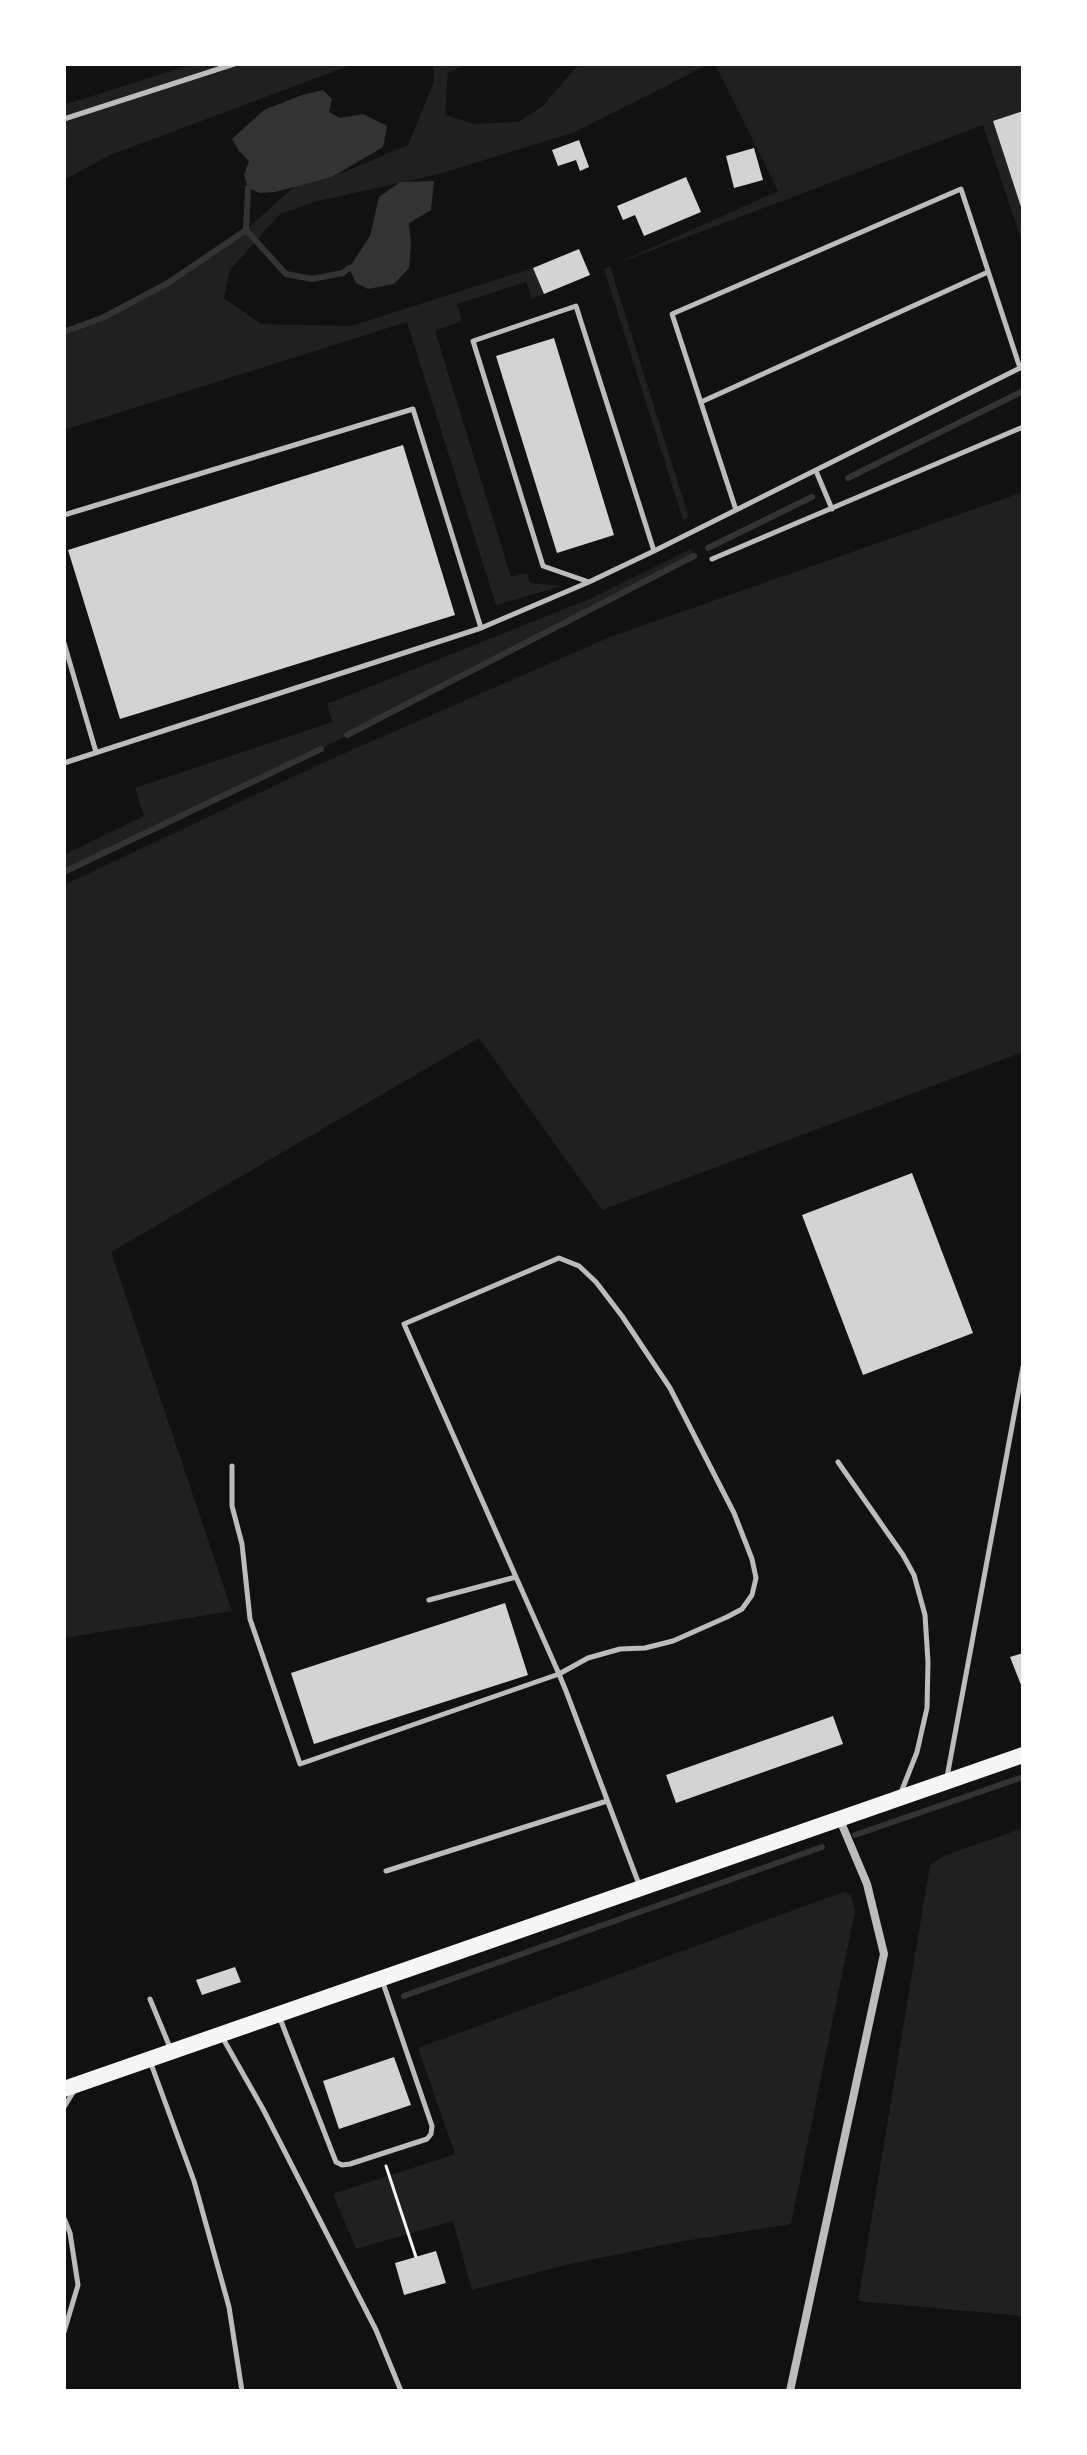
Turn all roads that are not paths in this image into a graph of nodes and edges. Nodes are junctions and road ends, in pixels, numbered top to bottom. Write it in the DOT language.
graph roads {
  1 [pos="234,64"];
  2 [pos="64,119"];
  3 [pos="988,272"];
  4 [pos="1022,368"];
  5 [pos="701,402"];
  6 [pos="1023,427"];
  7 [pos="816,471"];
  8 [pos="832,509"];
  9 [pos="736,510"];
  10 [pos="64,515"];
  11 [pos="654,551"];
  12 [pos="712,559"];
  13 [pos="589,582"];
  14 [pos="481,628"];
  15 [pos="64,645"];
  16 [pos="96,752"];
  17 [pos="64,763"];
  18 [pos="1023,1367"];
  19 [pos="838,1462"];
  20 [pos="232,1466"];
  21 [pos="516,1577"];
  22 [pos="429,1600"];
  23 [pos="559,1674"];
  24 [pos="1023,1755"];
  25 [pos="946,1782"];
  26 [pos="898,1799"];
  27 [pos="607,1801"];
  28 [pos="839,1819"];
  29 [pos="386,1871"];
  30 [pos="640,1888"];
  31 [pos="382,1978"];
  32 [pos="150,1999"];
  33 [pos="278,2015"];
  34 [pos="221,2035"];
  35 [pos="172,2052"];
  36 [pos="150,2060"];
  37 [pos="71,2087"];
  38 [pos="64,2107"];
  39 [pos="64,2218"];
  40 [pos="64,2330"];
  41 [pos="242,2391"];
  42 [pos="401,2391"];
  43 [pos="790,2391"];
  1 -- 2 [label="lane"];
  3 -- 4 [label="lane"];
  3 -- 5 [label="lane"];
  3 -- 5 [label="lane"];
  4 -- 7 [label="lane"];
  5 -- 9 [label="lane"];
  6 -- 8 [label="lane"];
  7 -- 8 [label="lane"];
  7 -- 9 [label="lane"];
  8 -- 12 [label="lane"];
  9 -- 11 [label="lane"];
  10 -- 14 [label="lane"];
  11 -- 13 [label="lane"];
  11 -- 13 [label="lane"];
  13 -- 14 [label="lane"];
  14 -- 16 [label="lane"];
  15 -- 16 [label="lane"];
  16 -- 17 [label="lane"];
  18 -- 25 [label="lane"];
  19 -- 26 [label="lane"];
  20 -- 23 [label="lane"];
  21 -- 22 [label="lane"];
  21 -- 23 [label="lane"];
  21 -- 23 [label="lane"];
  23 -- 27 [label="lane"];
  24 -- 25 [label="main road"];
  25 -- 26 [label="main road"];
  26 -- 28 [label="main road"];
  27 -- 29 [label="lane"];
  27 -- 30 [label="lane"];
  28 -- 30 [label="main road"];
  28 -- 43 [label="street"];
  30 -- 31 [label="main road"];
  31 -- 33 [label="main road"];
  31 -- 33 [label="lane"];
  32 -- 35 [label="lane"];
  33 -- 34 [label="main road"];
  34 -- 35 [label="main road"];
  34 -- 42 [label="lane"];
  35 -- 36 [label="main road"];
  36 -- 37 [label="main road"];
  36 -- 41 [label="lane"];
  37 -- 38 [label="lane"];
  39 -- 40 [label="lane"];
}
